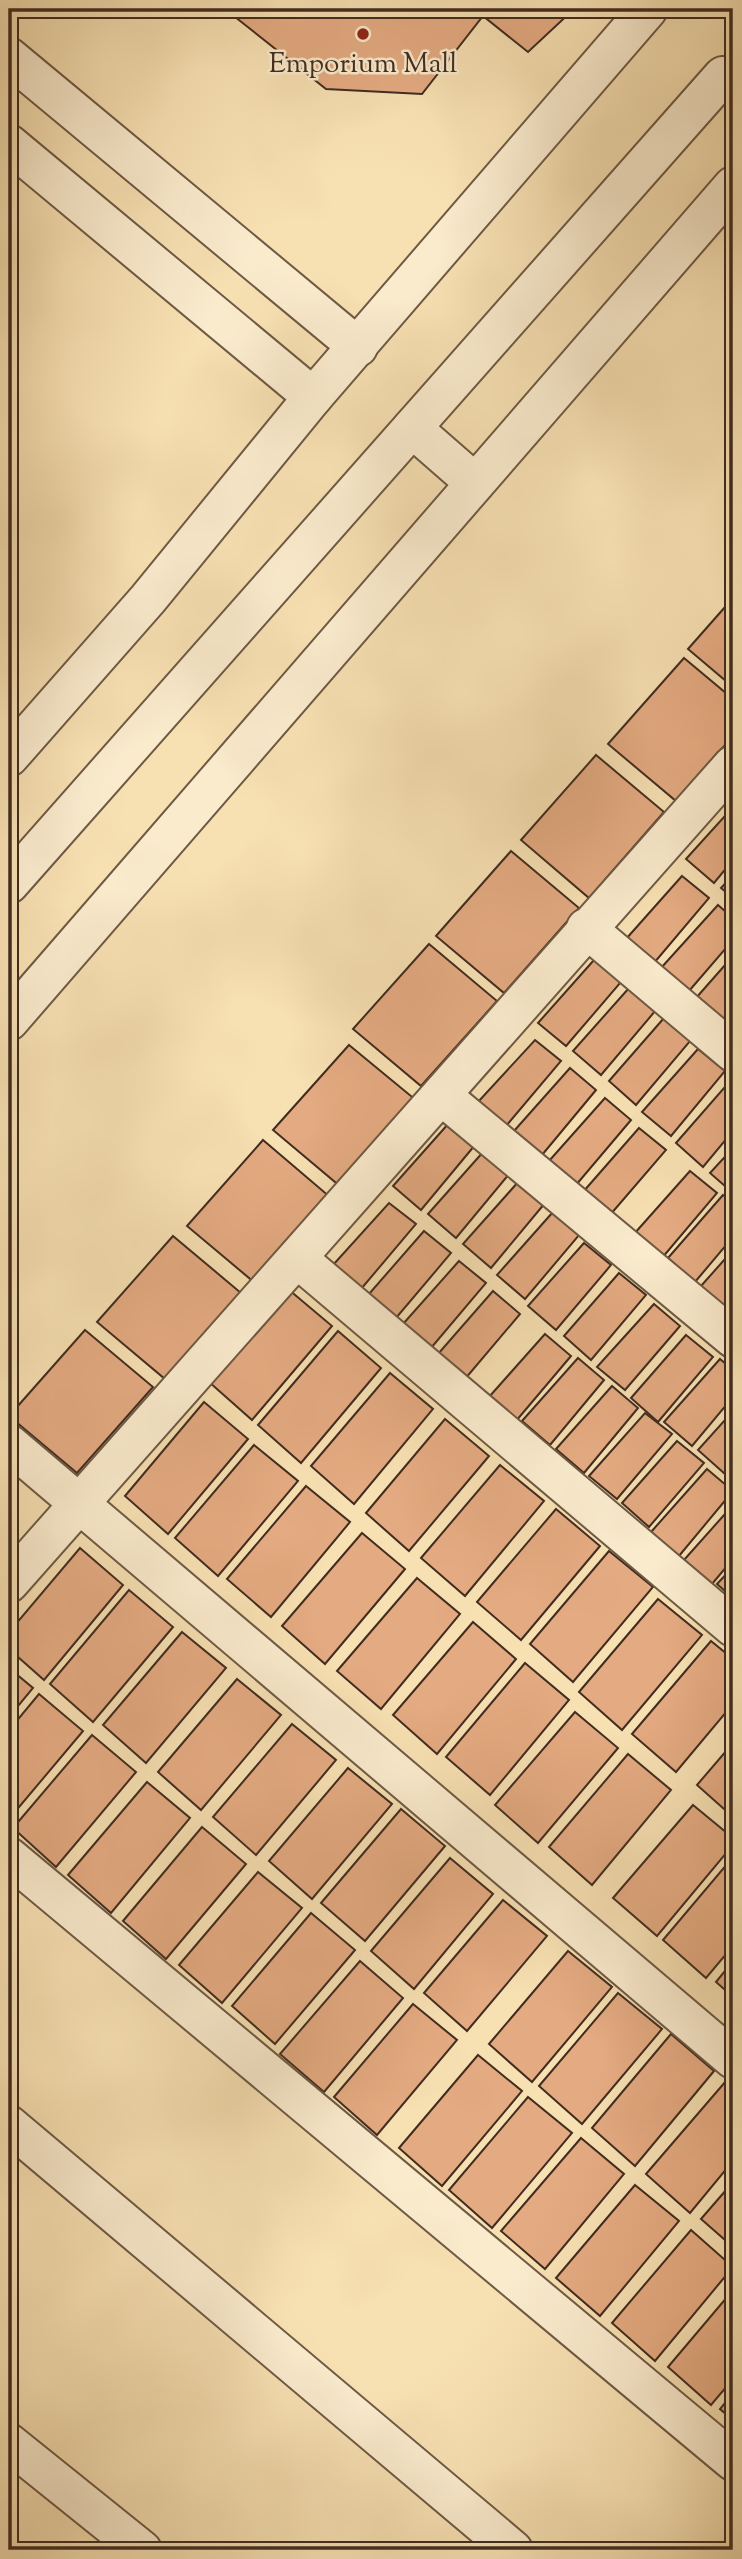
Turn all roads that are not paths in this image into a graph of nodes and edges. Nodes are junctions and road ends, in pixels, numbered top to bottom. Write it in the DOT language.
graph roads {
  1 [pos="648,9"];
  2 [pos="9,57"];
  3 [pos="723,76"];
  4 [pos="9,144"];
  5 [pos="733,186"];
  6 [pos="358,348"];
  7 [pos="313,397"];
  8 [pos="412,428"];
  9 [pos="475,483"];
  10 [pos="9,757"];
  11 [pos="732,770"];
  12 [pos="9,884"];
  13 [pos="586,928"];
  14 [pos="9,1021"];
  15 [pos="733,1052"];
  16 [pos="442,1096"];
  17 [pos="298,1259"];
  18 [pos="733,1338"];
  19 [pos="9,1444"];
  20 [pos="79,1506"];
  21 [pos="9,1583"];
  22 [pos="733,1627"];
  23 [pos="9,1857"];
  24 [pos="733,2059"];
  25 [pos="9,2124"];
  26 [pos="9,2443"];
  27 [pos="733,2461"];
  28 [pos="142,2550"];
  29 [pos="513,2550"];
  1 -- 6 [label="street"];
  2 -- 6 [label="street"];
  3 -- 8 [label="street"];
  4 -- 7 [label="street"];
  5 -- 9 [label="street"];
  6 -- 7 [label="street"];
  7 -- 10 [label="street"];
  8 -- 9 [label="street"];
  8 -- 12 [label="street"];
  9 -- 14 [label="street"];
  11 -- 13 [label="street"];
  13 -- 15 [label="street"];
  13 -- 16 [label="street"];
  16 -- 17 [label="street"];
  16 -- 18 [label="street"];
  17 -- 20 [label="street"];
  17 -- 22 [label="street"];
  19 -- 20 [label="street"];
  20 -- 21 [label="street"];
  20 -- 24 [label="street"];
  23 -- 27 [label="street"];
  25 -- 29 [label="street"];
  26 -- 28 [label="street"];
}
